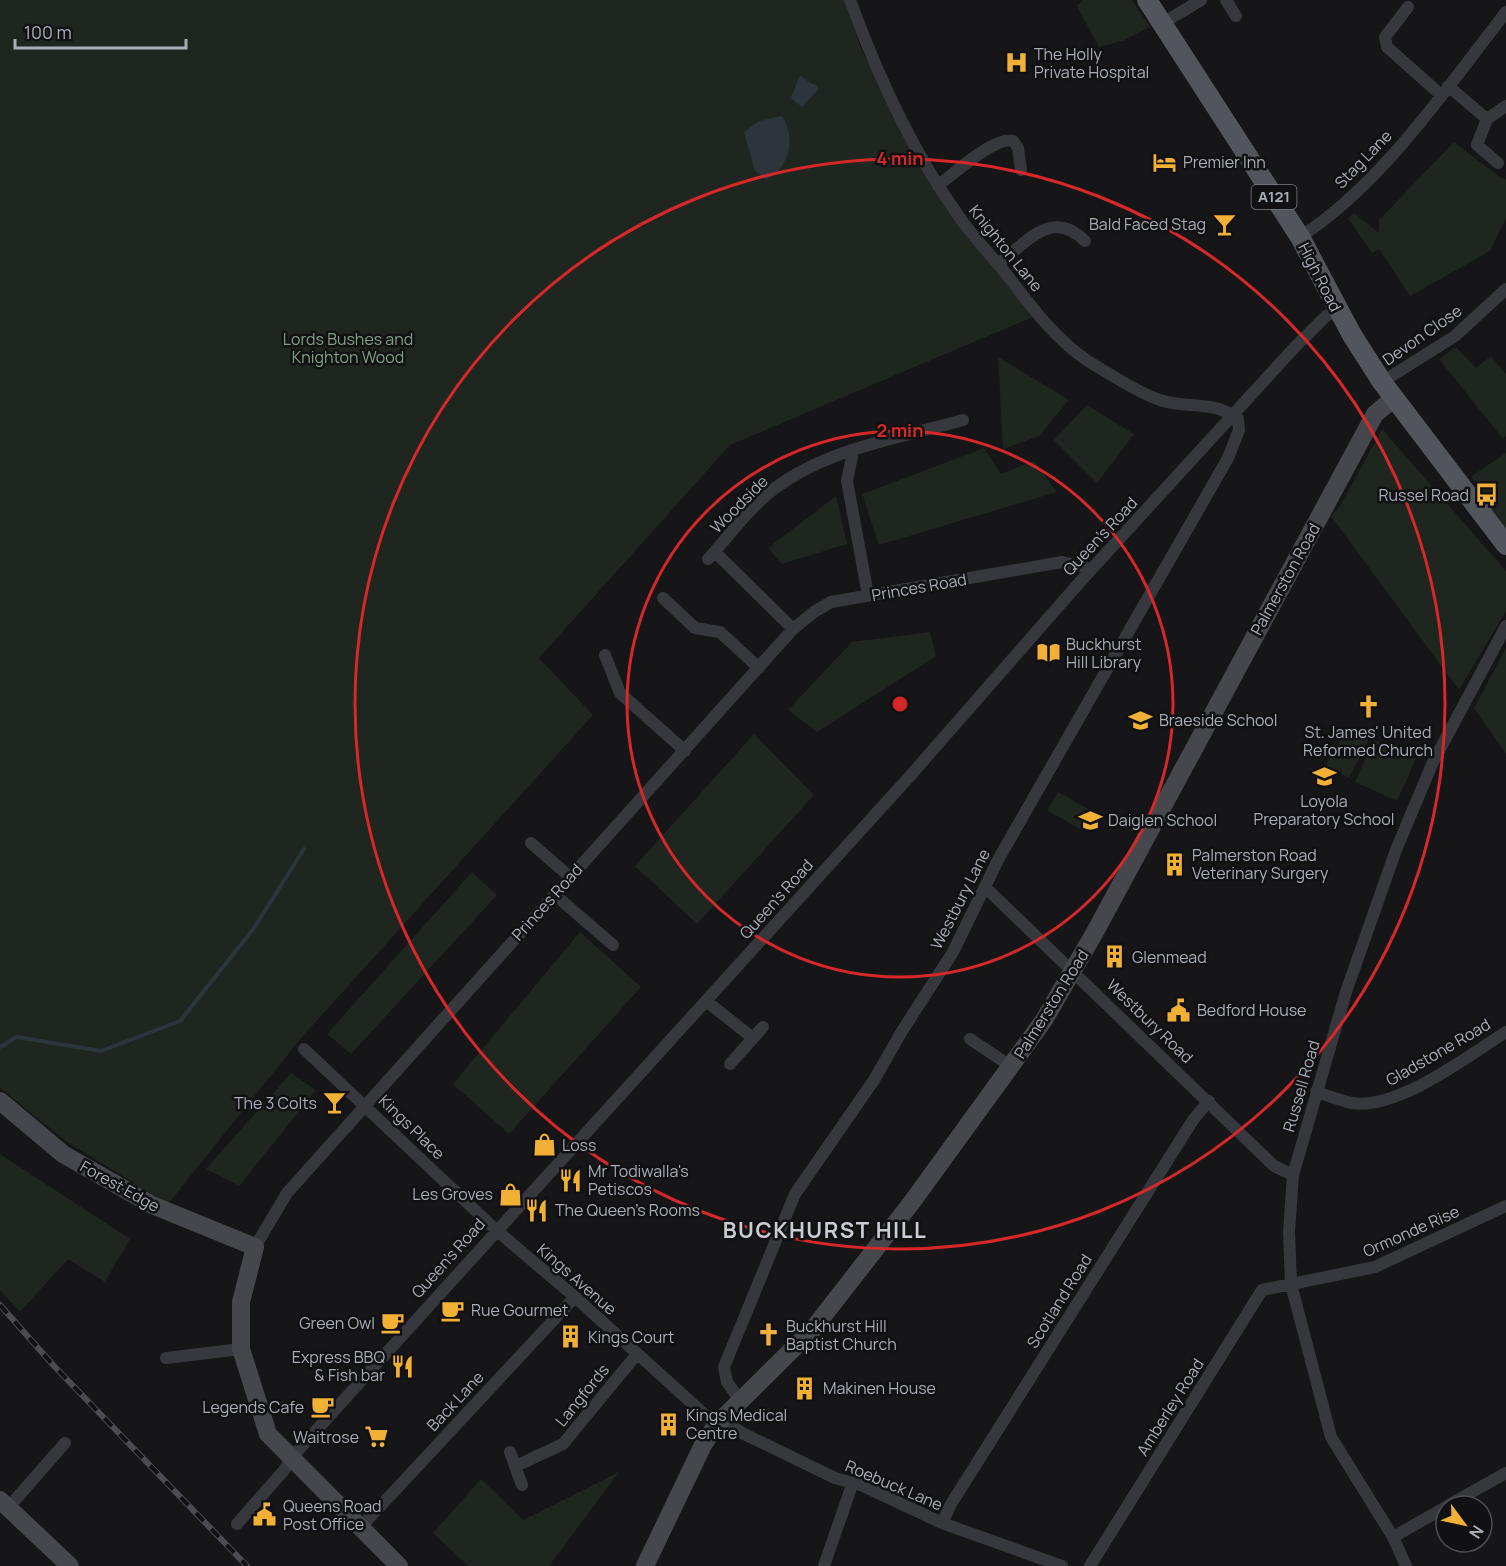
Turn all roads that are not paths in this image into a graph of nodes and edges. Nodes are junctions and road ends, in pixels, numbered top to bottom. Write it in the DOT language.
graph roads {
  1 [pos="850,0"];
  2 [pos="1147,0"];
  3 [pos="1201,0"];
  4 [pos="1226,0"];
  5 [pos="1408,7"];
  6 [pos="1506,12"];
  7 [pos="1236,16"];
  8 [pos="1162,23"];
  9 [pos="1444,91"];
  10 [pos="1506,106"];
  11 [pos="1487,119"];
  12 [pos="1498,164"];
  13 [pos="1022,170"];
  14 [pos="938,186"];
  15 [pos="1300,237"];
  16 [pos="1085,241"];
  17 [pos="998,264"];
  18 [pos="1506,289"];
  19 [pos="1337,310"];
  20 [pos="1388,390"];
  21 [pos="1233,415"];
  22 [pos="963,420"];
  23 [pos="853,451"];
  24 [pos="1506,545"];
  25 [pos="1091,569"];
  26 [pos="868,595"];
  27 [pos="663,598"];
  28 [pos="1506,626"];
  29 [pos="794,629"];
  30 [pos="605,655"];
  31 [pos="759,668"];
  32 [pos="685,751"];
  33 [pos="531,843"];
  34 [pos="570,877"];
  35 [pos="985,887"];
  36 [pos="554,894"];
  37 [pos="613,945"];
  38 [pos="1073,970"];
  39 [pos="706,1001"];
  40 [pos="763,1027"];
  41 [pos="1506,1032"];
  42 [pos="753,1038"];
  43 [pos="970,1039"];
  44 [pos="304,1049"];
  45 [pos="730,1065"];
  46 [pos="1012,1067"];
  47 [pos="1316,1092"];
  48 [pos="0,1101"];
  49 [pos="1209,1101"];
  50 [pos="366,1105"];
  51 [pos="1293,1175"];
  52 [pos="1506,1206"];
  53 [pos="496,1230"];
  54 [pos="255,1247"];
  55 [pos="1291,1284"];
  56 [pos="574,1297"];
  57 [pos="241,1349"];
  58 [pos="637,1354"];
  59 [pos="166,1358"];
  60 [pos="739,1399"];
  61 [pos="718,1422"];
  62 [pos="65,1443"];
  63 [pos="510,1452"];
  64 [pos="292,1457"];
  65 [pos="516,1467"];
  66 [pos="1506,1473"];
  67 [pos="522,1485"];
  68 [pos="852,1485"];
  69 [pos="1468,1494"];
  70 [pos="4,1504"];
  71 [pos="1434,1513"];
  72 [pos="241,1520"];
  73 [pos="942,1523"];
  74 [pos="360,1528"];
  75 [pos="1392,1537"];
  76 [pos="70,1566"];
  77 [pos="399,1566"];
  78 [pos="645,1566"];
  79 [pos="824,1566"];
  80 [pos="1061,1566"];
  81 [pos="1090,1566"];
  82 [pos="1406,1566"];
  1 -- 14 [label="street, Knighton Lane"];
  2 -- 8 [label="main road, High Road / A121"];
  3 -- 8 [label="street"];
  4 -- 7 [label="street"];
  5 -- 9 [label="street"];
  6 -- 9 [label="street, Stag Lane"];
  8 -- 15 [label="main road, High Road / A121"];
  9 -- 11 [label="street"];
  9 -- 15 [label="street, Stag Lane"];
  10 -- 11 [label="street"];
  11 -- 12 [label="street"];
  13 -- 14 [label="street"];
  14 -- 17 [label="street, Knighton Lane"];
  15 -- 19 [label="main road, High Road / A121"];
  16 -- 17 [label="street"];
  17 -- 21 [label="street, Knighton Lane"];
  18 -- 20 [label="street, Devon Close"];
  19 -- 20 [label="main road, High Road / A121"];
  19 -- 21 [label="street, Queen's Road"];
  20 -- 24 [label="main road, High Road / A121"];
  20 -- 38 [label="main road, Palmerston Road"];
  21 -- 25 [label="street, Queen's Road"];
  21 -- 35 [label="street, Westbury Lane"];
  22 -- 23 [label="street, Woodside"];
  23 -- 26 [label="street"];
  23 -- 29 [label="street, Woodside"];
  25 -- 26 [label="street, Princes Road"];
  25 -- 39 [label="street, Queen's Road"];
  26 -- 29 [label="street, Princes Road"];
  27 -- 31 [label="street"];
  28 -- 47 [label="street, Russell Road"];
  29 -- 31 [label="street, Princes Road"];
  30 -- 32 [label="street"];
  31 -- 32 [label="street, Princes Road"];
  32 -- 34 [label="street, Princes Road"];
  33 -- 34 [label="street"];
  34 -- 36 [label="street, Princes Road"];
  35 -- 38 [label="street, Westbury Road"];
  35 -- 60 [label="street, Westbury Lane"];
  36 -- 37 [label="street"];
  36 -- 50 [label="street, Princes Road"];
  38 -- 46 [label="main road, Palmerston Road"];
  38 -- 49 [label="street, Westbury Road"];
  39 -- 42 [label="street"];
  39 -- 53 [label="street, Queen's Road"];
  40 -- 42 [label="street"];
  41 -- 47 [label="street, Gladstone Road"];
  42 -- 45 [label="street"];
  43 -- 46 [label="street"];
  44 -- 50 [label="street, Kings Place"];
  46 -- 60 [label="main road, Palmerston Road"];
  47 -- 51 [label="street, Russell Road"];
  48 -- 54 [label="main road, Forest Edge"];
  49 -- 51 [label="street, Westbury Road"];
  49 -- 73 [label="street, Scotland Road"];
  50 -- 53 [label="street, Kings Place"];
  50 -- 54 [label="street, Princes Road"];
  51 -- 55 [label="street, Russell Road"];
  52 -- 55 [label="street, Ormonde Rise"];
  53 -- 56 [label="street, Kings Avenue"];
  53 -- 64 [label="street, Queen's Road"];
  54 -- 57 [label="main road, Princes Road"];
  55 -- 75 [label="street, Russell Road"];
  55 -- 81 [label="street, Amberley Road"];
  56 -- 58 [label="street, Kings Avenue"];
  56 -- 74 [label="street, Back Lane"];
  57 -- 59 [label="street"];
  57 -- 64 [label="main road, Princes Road"];
  58 -- 61 [label="street, Kings Avenue"];
  58 -- 65 [label="street, Langfords"];
  60 -- 61 [label="main road, Palmerston Road"];
  61 -- 68 [label="street, Roebuck Lane"];
  61 -- 78 [label="main road, Palmerston Road"];
  62 -- 70 [label="street"];
  63 -- 65 [label="street"];
  64 -- 72 [label="street, Queen's Road"];
  64 -- 74 [label="main road, Princes Road"];
  65 -- 67 [label="street"];
  66 -- 69 [label="street"];
  68 -- 73 [label="street, Roebuck Lane"];
  68 -- 79 [label="street"];
  70 -- 76 [label="main road"];
  71 -- 75 [label="street"];
  73 -- 80 [label="street, Roebuck Lane"];
  74 -- 77 [label="main road, Princes Road"];
  75 -- 82 [label="street, Russell Road"];
}
